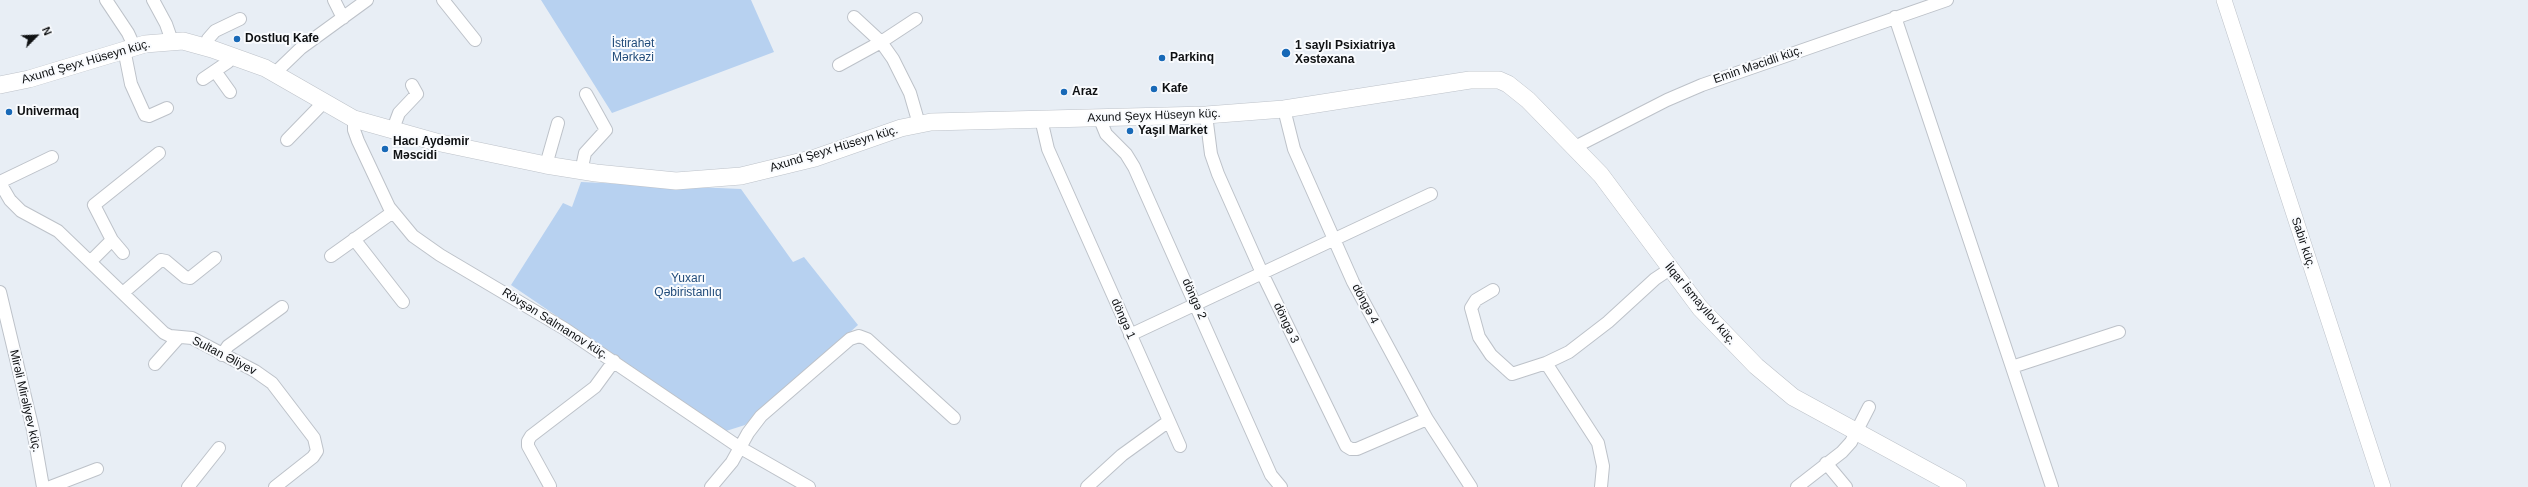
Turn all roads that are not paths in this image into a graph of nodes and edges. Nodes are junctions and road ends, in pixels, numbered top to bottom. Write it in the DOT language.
graph roads {
  1 [pos="106,0"];
  2 [pos="153,0"];
  3 [pos="334,0"];
  4 [pos="367,0"];
  5 [pos="443,0"];
  6 [pos="1947,0"];
  7 [pos="2224,0"];
  8 [pos="854,17"];
  9 [pos="1895,17"];
  10 [pos="343,18"];
  11 [pos="240,19"];
  12 [pos="916,19"];
  13 [pos="475,40"];
  14 [pos="172,41"];
  15 [pos="881,42"];
  16 [pos="205,46"];
  17 [pos="129,48"];
  18 [pos="231,55"];
  19 [pos="839,65"];
  20 [pos="215,71"];
  21 [pos="275,73"];
  22 [pos="203,79"];
  23 [pos="0,85"];
  24 [pos="412,85"];
  25 [pos="230,92"];
  26 [pos="586,94"];
  27 [pos="323,103"];
  28 [pos="167,108"];
  29 [pos="1284,109"];
  30 [pos="1206,115"];
  31 [pos="1099,117"];
  32 [pos="354,119"];
  33 [pos="1041,119"];
  34 [pos="558,123"];
  35 [pos="919,124"];
  36 [pos="393,129"];
  37 [pos="287,140"];
  38 [pos="1575,147"];
  39 [pos="159,153"];
  40 [pos="52,157"];
  41 [pos="546,165"];
  42 [pos="581,172"];
  43 [pos="0,182"];
  44 [pos="1431,194"];
  45 [pos="393,212"];
  46 [pos="354,239"];
  47 [pos="1332,239"];
  48 [pos="112,240"];
  49 [pos="123,253"];
  50 [pos="331,256"];
  51 [pos="215,258"];
  52 [pos="91,261"];
  53 [pos="1670,269"];
  54 [pos="1262,272"];
  55 [pos="1493,290"];
  56 [pos="0,292"];
  57 [pos="124,292"];
  58 [pos="403,302"];
  59 [pos="1196,304"];
  60 [pos="282,307"];
  61 [pos="2119,332"];
  62 [pos="1130,335"];
  63 [pos="179,337"];
  64 [pos="222,355"];
  65 [pos="614,361"];
  66 [pos="1546,363"];
  67 [pos="155,364"];
  68 [pos="2012,367"];
  69 [pos="1869,407"];
  70 [pos="954,418"];
  71 [pos="1427,419"];
  72 [pos="1169,421"];
  73 [pos="1858,431"];
  74 [pos="1180,446"];
  75 [pos="219,448"];
  76 [pos="739,448"];
  77 [pos="1826,463"];
  78 [pos="97,469"];
  79 [pos="550,486"];
  80 [pos="43,487"];
  81 [pos="50,487"];
  82 [pos="188,487"];
  83 [pos="275,487"];
  84 [pos="711,487"];
  85 [pos="809,487"];
  86 [pos="1087,487"];
  87 [pos="1281,487"];
  88 [pos="1471,487"];
  89 [pos="1601,487"];
  90 [pos="1797,487"];
  91 [pos="1846,487"];
  92 [pos="1958,487"];
  93 [pos="2052,487"];
  94 [pos="2383,487"];
  1 -- 17 [label="street"];
  2 -- 14 [label="street"];
  3 -- 10 [label="street"];
  4 -- 10 [label="street"];
  5 -- 13 [label="street"];
  6 -- 9 [label="street, Emin Məcidli küç."];
  7 -- 94 [label="street, Sabir küç."];
  8 -- 15 [label="street"];
  9 -- 38 [label="street, Emin Məcidli küç."];
  9 -- 68 [label="street"];
  10 -- 21 [label="street"];
  11 -- 16 [label="street"];
  12 -- 15 [label="street"];
  14 -- 16 [label="main road, Axund Şeyx Hüseyn küç."];
  14 -- 17 [label="main road, Axund Şeyx Hüseyn küç."];
  15 -- 19 [label="street"];
  15 -- 35 [label="street"];
  16 -- 18 [label="main road, Axund Şeyx Hüseyn küç."];
  17 -- 23 [label="main road, Axund Şeyx Hüseyn küç."];
  17 -- 28 [label="street"];
  18 -- 20 [label="street"];
  18 -- 21 [label="main road, Axund Şeyx Hüseyn küç."];
  20 -- 22 [label="street"];
  20 -- 25 [label="street"];
  21 -- 27 [label="main road, Axund Şeyx Hüseyn küç."];
  24 -- 36 [label="street"];
  26 -- 42 [label="street"];
  27 -- 32 [label="main road, Axund Şeyx Hüseyn küç."];
  27 -- 37 [label="street"];
  29 -- 30 [label="main road, Axund Şeyx Hüseyn küç."];
  29 -- 38 [label="main road, Axund Şeyx Hüseyn küç."];
  29 -- 47 [label="street, döngə 4"];
  30 -- 31 [label="main road, Axund Şeyx Hüseyn küç."];
  30 -- 54 [label="street, döngə 3"];
  31 -- 33 [label="main road, Axund Şeyx Hüseyn küç."];
  31 -- 59 [label="street, döngə 2"];
  32 -- 36 [label="main road, Axund Şeyx Hüseyn küç."];
  32 -- 45 [label="street, Rövşən Salmanov küç."];
  33 -- 35 [label="main road, Axund Şeyx Hüseyn küç."];
  33 -- 62 [label="street, döngə 1"];
  34 -- 41 [label="street"];
  35 -- 42 [label="main road, Axund Şeyx Hüseyn küç."];
  36 -- 41 [label="main road, Axund Şeyx Hüseyn küç."];
  38 -- 53 [label="main road, İlqar İsmayılov küç."];
  39 -- 48 [label="street"];
  40 -- 43 [label="street"];
  41 -- 42 [label="main road, Axund Şeyx Hüseyn küç."];
  43 -- 52 [label="street, Sultan Əliyev"];
  44 -- 47 [label="street"];
  45 -- 46 [label="street"];
  45 -- 65 [label="street, Rövşən Salmanov küç."];
  46 -- 50 [label="street"];
  46 -- 58 [label="street"];
  47 -- 54 [label="street"];
  47 -- 71 [label="street, döngə 4"];
  48 -- 49 [label="street"];
  48 -- 52 [label="street"];
  51 -- 57 [label="street"];
  52 -- 57 [label="street, Sultan Əliyev"];
  53 -- 66 [label="street"];
  53 -- 73 [label="main road, İlqar İsmayılov küç."];
  54 -- 59 [label="street"];
  54 -- 71 [label="street, döngə 3"];
  55 -- 66 [label="street"];
  56 -- 80 [label="street, Mirəli Mirəliyev küç."];
  57 -- 63 [label="street, Sultan Əliyev"];
  59 -- 62 [label="street"];
  59 -- 87 [label="street, döngə 2"];
  60 -- 64 [label="street"];
  61 -- 68 [label="street"];
  62 -- 72 [label="street, döngə 1"];
  63 -- 64 [label="street, Sultan Əliyev"];
  63 -- 67 [label="street"];
  64 -- 83 [label="street, Sultan Əliyev"];
  65 -- 76 [label="street, Rövşən Salmanov küç."];
  65 -- 79 [label="street"];
  66 -- 89 [label="street"];
  68 -- 93 [label="street"];
  69 -- 73 [label="street"];
  70 -- 76 [label="street"];
  71 -- 88 [label="street, döngə 4"];
  72 -- 74 [label="street, döngə 1"];
  72 -- 86 [label="street"];
  73 -- 77 [label="street"];
  73 -- 92 [label="main road, İlqar İsmayılov küç."];
  75 -- 82 [label="street"];
  76 -- 84 [label="street"];
  76 -- 85 [label="street, Rövşən Salmanov küç."];
  77 -- 90 [label="street"];
  77 -- 91 [label="street"];
  78 -- 81 [label="street"];
}
